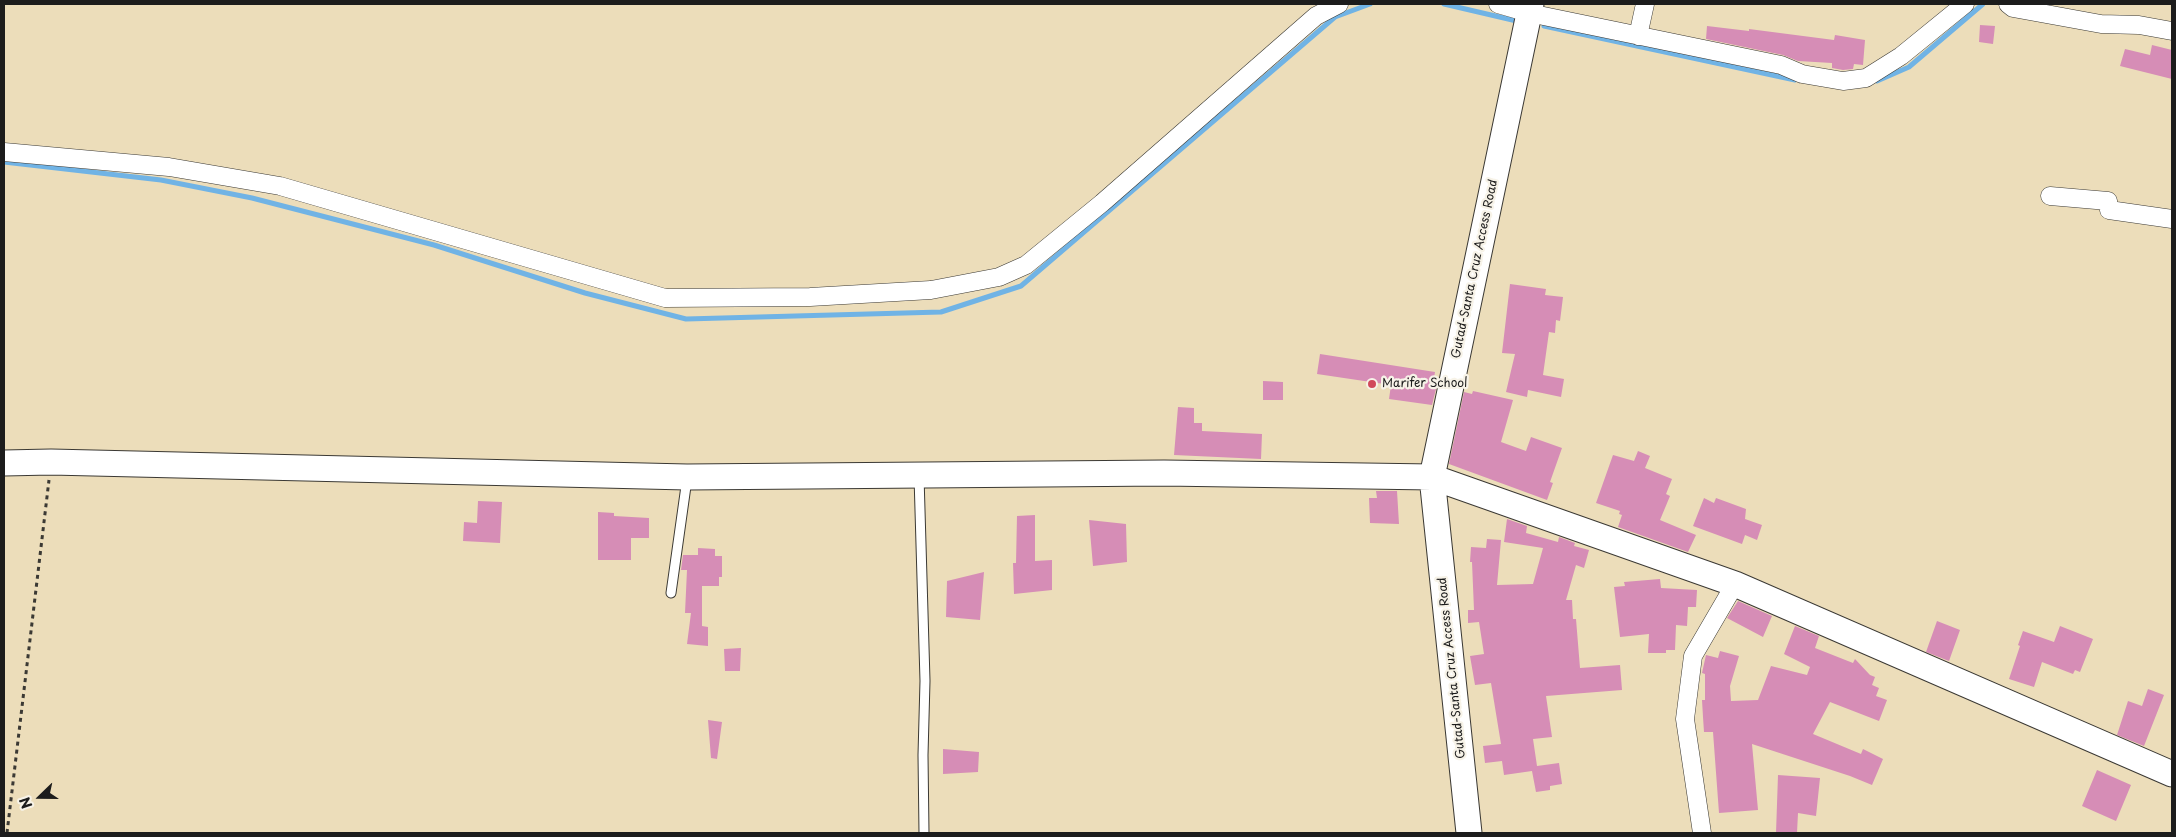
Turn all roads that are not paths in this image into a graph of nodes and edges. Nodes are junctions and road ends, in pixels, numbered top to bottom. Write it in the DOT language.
graph roads {
  1 [pos="1339,4"];
  2 [pos="1498,4"];
  3 [pos="1645,4"];
  4 [pos="1965,4"];
  5 [pos="2008,4"];
  6 [pos="1530,8"];
  7 [pos="2172,31"];
  8 [pos="1638,36"];
  9 [pos="4,152"];
  10 [pos="2050,196"];
  11 [pos="2172,219"];
  12 [pos="4,463"];
  13 [pos="918,475"];
  14 [pos="687,477"];
  15 [pos="1432,477"];
  16 [pos="1735,584"];
  17 [pos="671,593"];
  18 [pos="2172,774"];
  19 [pos="924,833"];
  20 [pos="1469,833"];
  21 [pos="1702,833"];
  1 -- 9 [label="street"];
  2 -- 6 [label="street"];
  3 -- 8 [label="street"];
  4 -- 8 [label="street"];
  5 -- 7 [label="street"];
  6 -- 8 [label="street"];
  6 -- 15 [label="street, Gutad-Santa Cruz Access Road"];
  10 -- 11 [label="street"];
  12 -- 14 [label="street"];
  13 -- 14 [label="street"];
  13 -- 15 [label="street"];
  13 -- 19 [label="lane"];
  14 -- 17 [label="lane"];
  15 -- 16 [label="street"];
  15 -- 20 [label="street, Gutad-Santa Cruz Access Road"];
  16 -- 18 [label="street"];
  16 -- 21 [label="street"];
}
